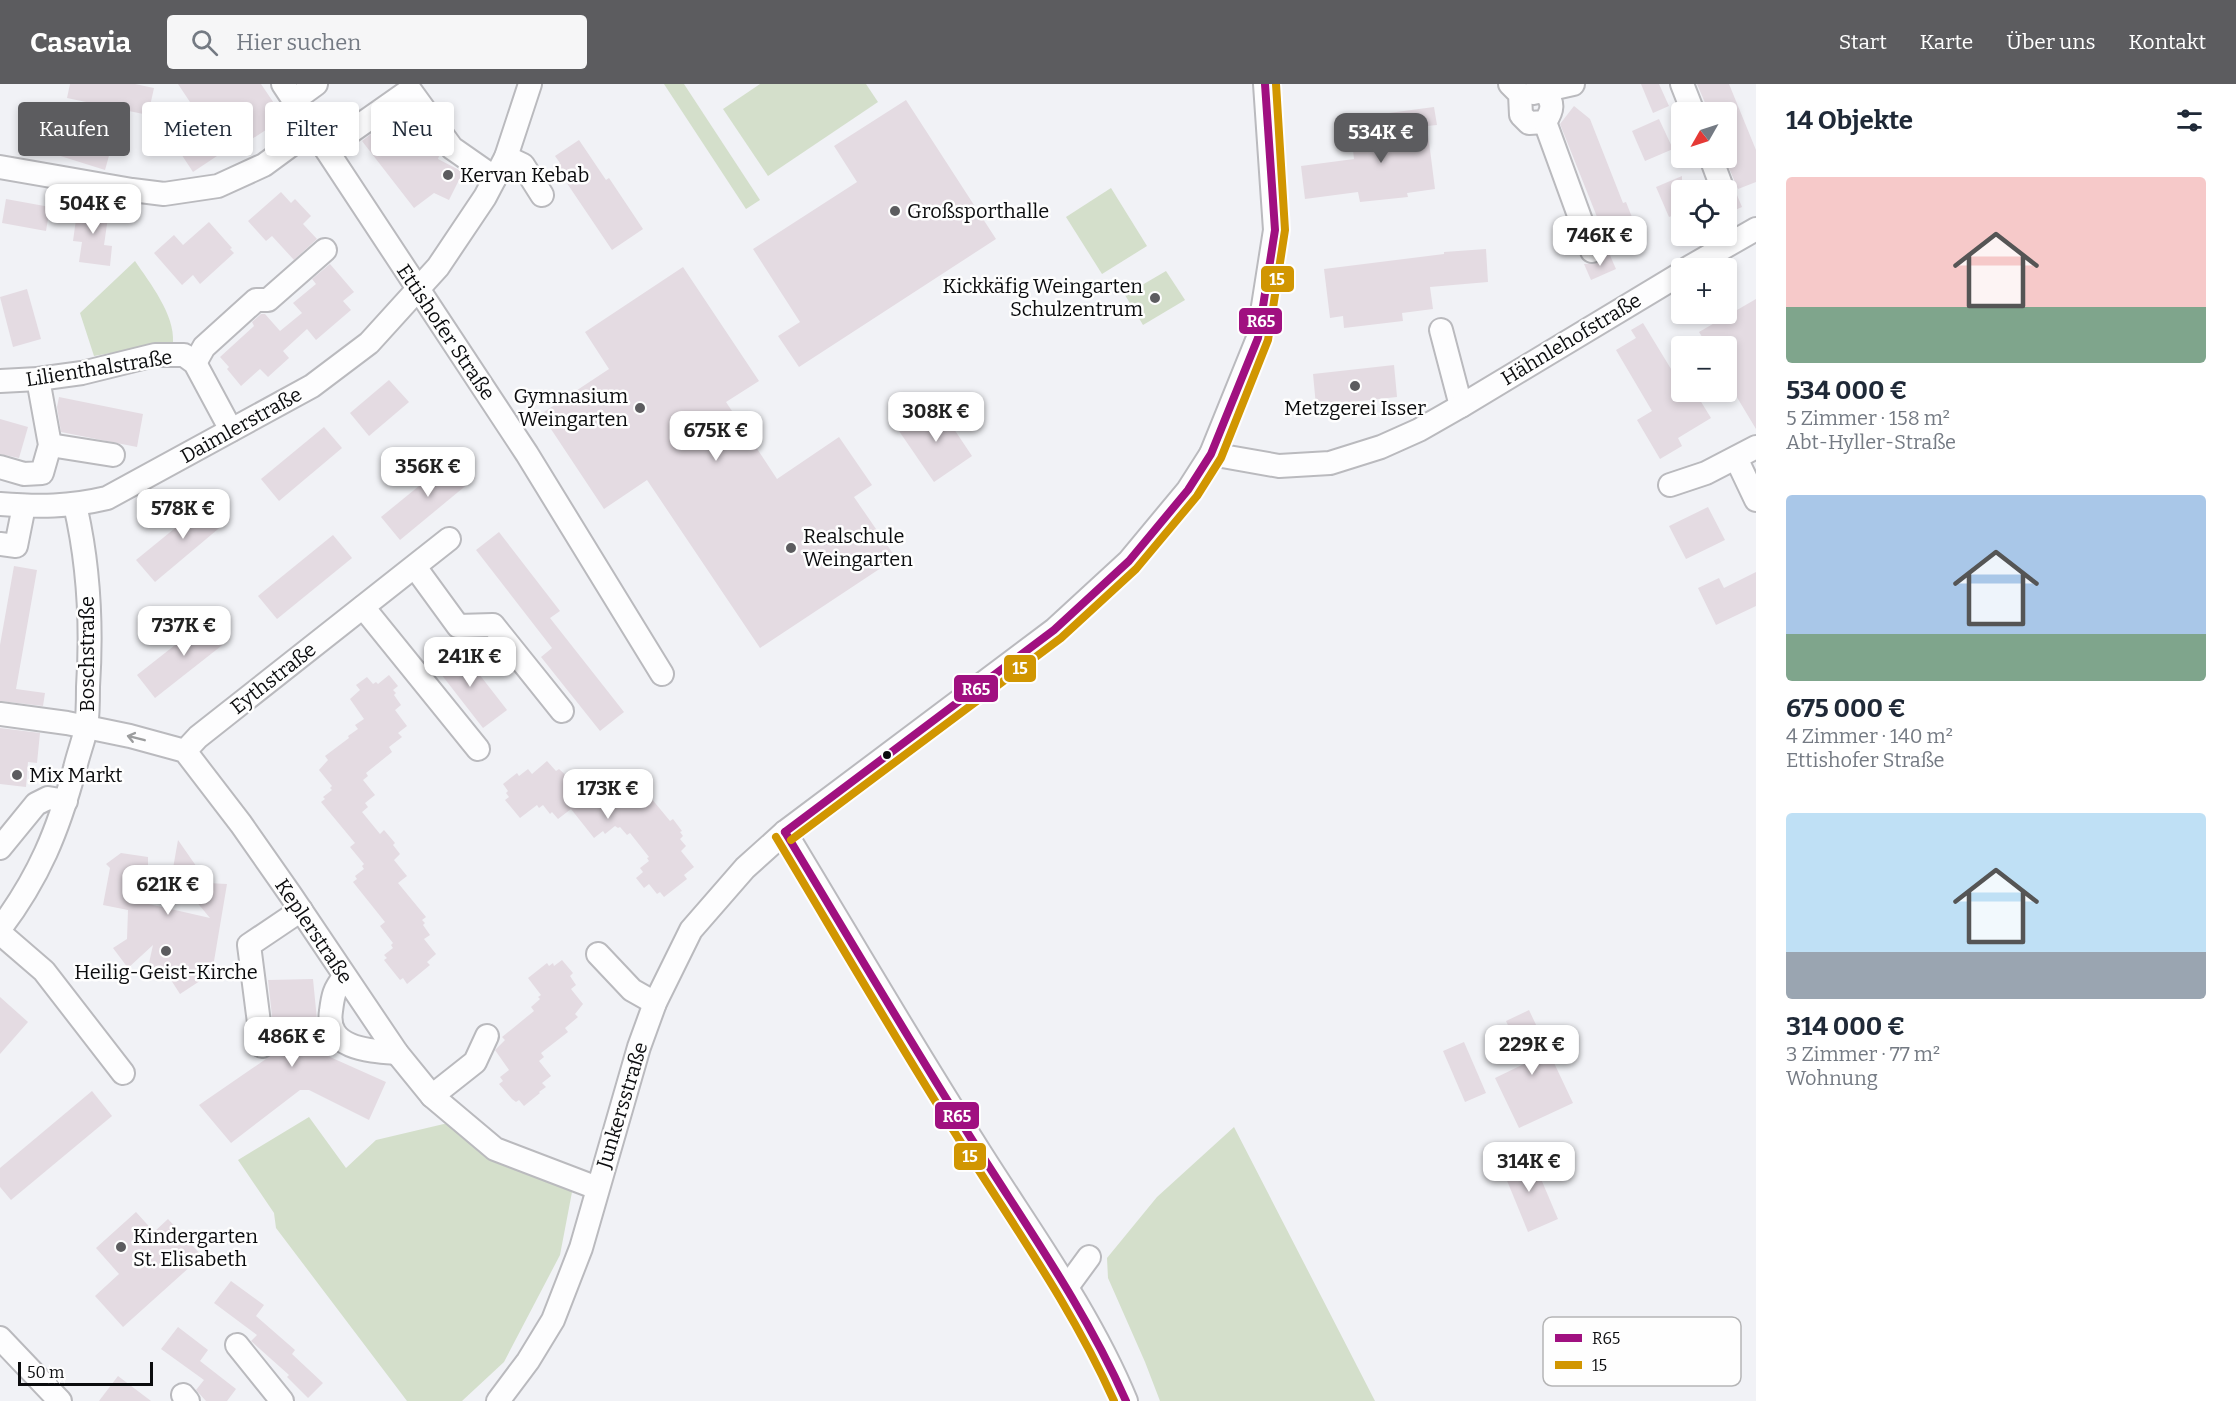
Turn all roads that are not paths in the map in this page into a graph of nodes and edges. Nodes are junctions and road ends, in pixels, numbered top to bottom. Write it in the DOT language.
graph roads {
  1 [pos="316,84"];
  2 [pos="530,84"];
  3 [pos="1265,84"];
  4 [pos="1573,84"];
  5 [pos="1682,84"];
  6 [pos="1515,89"];
  7 [pos="288,92"];
  8 [pos="1545,92"];
  9 [pos="1689,102"];
  10 [pos="1545,122"];
  11 [pos="359,126"];
  12 [pos="276,156"];
  13 [pos="331,156"];
  14 [pos="506,157"];
  15 [pos="0,167"];
  16 [pos="495,178"];
  17 [pos="543,195"];
  18 [pos="1756,229"];
  19 [pos="326,250"];
  20 [pos="1592,251"];
  21 [pos="1705,258"];
  22 [pos="1671,280"];
  23 [pos="417,289"];
  24 [pos="1442,330"];
  25 [pos="195,363"];
  26 [pos="38,379"];
  27 [pos="0,381"];
  28 [pos="1461,406"];
  29 [pos="231,430"];
  30 [pos="50,445"];
  31 [pos="1756,447"];
  32 [pos="1211,454"];
  33 [pos="113,455"];
  34 [pos="1736,458"];
  35 [pos="0,468"];
  36 [pos="1670,485"];
  37 [pos="1756,500"];
  38 [pos="0,504"];
  39 [pos="75,505"];
  40 [pos="24,506"];
  41 [pos="449,539"];
  42 [pos="0,544"];
  43 [pos="415,567"];
  44 [pos="363,607"];
  45 [pos="662,674"];
  46 [pos="562,711"];
  47 [pos="0,714"];
  48 [pos="86,728"];
  49 [pos="478,749"];
  50 [pos="185,751"];
  51 [pos="66,801"];
  52 [pos="785,832"];
  53 [pos="0,849"];
  54 [pos="301,910"];
  55 [pos="0,931"];
  56 [pos="598,954"];
  57 [pos="344,977"];
  58 [pos="655,1003"];
  59 [pos="488,1036"];
  60 [pos="262,1046"];
  61 [pos="397,1053"];
  62 [pos="123,1073"];
  63 [pos="432,1096"];
  64 [pos="597,1188"];
  65 [pos="1089,1257"];
  66 [pos="1067,1287"];
  67 [pos="0,1338"];
  68 [pos="237,1345"];
  69 [pos="47,1398"];
  70 [pos="282,1401"];
  71 [pos="498,1401"];
  72 [pos="1126,1401"];
  1 -- 7 [label="street"];
  2 -- 14 [label="street, Daimlerstraße"];
  3 -- 32 [label="street, Junkersstraße"];
  4 -- 8 [label="street"];
  5 -- 9 [label="street"];
  6 -- 8 [label="street"];
  6 -- 10 [label="street"];
  8 -- 10 [label="street"];
  10 -- 20 [label="street"];
  11 -- 16 [label="street"];
  12 -- 15 [label="street"];
  13 -- 23 [label="street, Ettishofer Straße"];
  14 -- 16 [label="street, Daimlerstraße"];
  14 -- 17 [label="street"];
  16 -- 23 [label="street, Daimlerstraße"];
  18 -- 21 [label="street"];
  19 -- 25 [label="street, Lilienthalstraße"];
  22 -- 28 [label="street, Hähnlehofstraße"];
  23 -- 29 [label="street, Daimlerstraße"];
  23 -- 45 [label="street, Ettishofer Straße"];
  24 -- 28 [label="street"];
  25 -- 26 [label="street, Lilienthalstraße"];
  25 -- 29 [label="street, Lilienthalstraße"];
  26 -- 27 [label="street, Lilienthalstraße"];
  26 -- 30 [label="street"];
  28 -- 32 [label="street, Hähnlehofstraße"];
  29 -- 39 [label="street, Daimlerstraße"];
  30 -- 33 [label="street"];
  30 -- 35 [label="street"];
  31 -- 34 [label="street"];
  32 -- 52 [label="street, Junkersstraße"];
  34 -- 36 [label="street"];
  34 -- 37 [label="street"];
  38 -- 40 [label="street, Daimlerstraße"];
  39 -- 40 [label="street, Daimlerstraße"];
  39 -- 48 [label="street, Boschstraße"];
  40 -- 42 [label="street"];
  41 -- 43 [label="street, Eythstraße"];
  43 -- 44 [label="street, Eythstraße"];
  43 -- 46 [label="street"];
  44 -- 49 [label="street"];
  44 -- 50 [label="street, Eythstraße"];
  47 -- 48 [label="street"];
  50 -- 48 [label="street, one-way"];
  48 -- 51 [label="street, Boschstraße"];
  50 -- 54 [label="street, Keplerstraße"];
  51 -- 53 [label="street"];
  51 -- 55 [label="street, Boschstraße"];
  52 -- 58 [label="street, Junkersstraße"];
  52 -- 66 [label="street"];
  54 -- 57 [label="street, Keplerstraße"];
  54 -- 60 [label="street"];
  55 -- 62 [label="street"];
  56 -- 58 [label="street"];
  57 -- 61 [label="street, Keplerstraße"];
  57 -- 61 [label="street"];
  58 -- 64 [label="street, Junkersstraße"];
  59 -- 63 [label="street"];
  61 -- 63 [label="street, Keplerstraße"];
  63 -- 64 [label="street, Keplerstraße"];
  64 -- 71 [label="street, Junkersstraße"];
  65 -- 66 [label="street"];
  66 -- 72 [label="street"];
  67 -- 69 [label="street"];
  68 -- 70 [label="street"];
}
